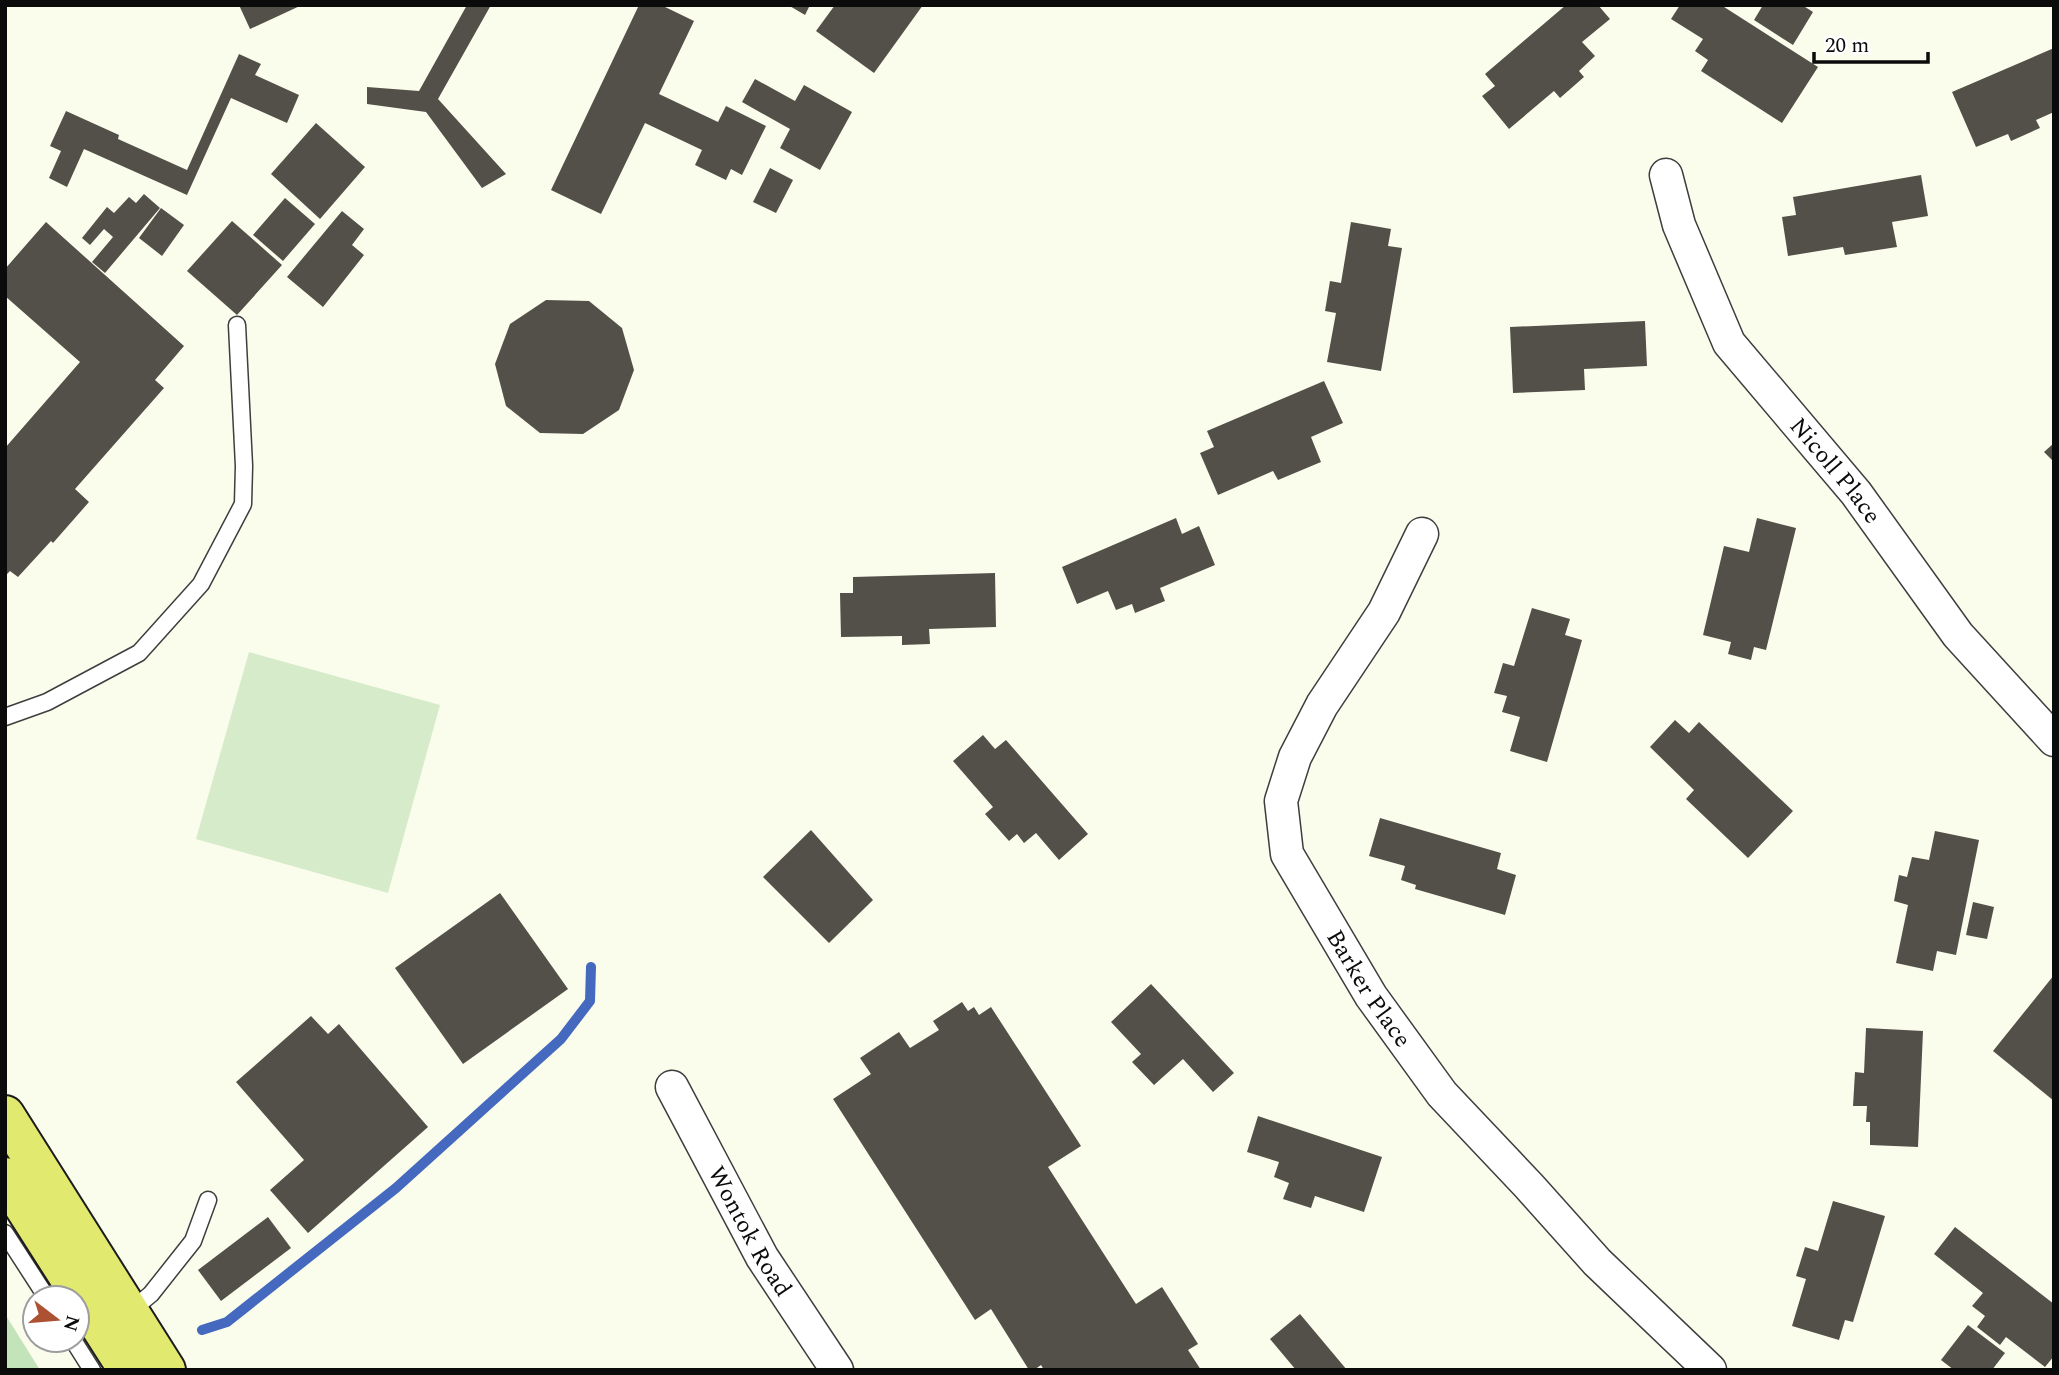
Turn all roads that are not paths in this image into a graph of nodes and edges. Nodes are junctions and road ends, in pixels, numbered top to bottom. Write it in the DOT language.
graph roads {
  1 [pos="1666,175"];
  2 [pos="237,325"];
  3 [pos="1422,534"];
  4 [pos="5,718"];
  5 [pos="2054,740"];
  6 [pos="672,1087"];
  7 [pos="5,1115"];
  8 [pos="5,1177"];
  9 [pos="208,1200"];
  10 [pos="5,1233"];
  11 [pos="38,1284"];
  12 [pos="101,1326"];
  13 [pos="92,1370"];
  14 [pos="128,1370"];
  15 [pos="166,1370"];
  16 [pos="837,1370"];
  17 [pos="1710,1370"];
  1 -- 5 [label="street, Nicoll Place"];
  2 -- 4 [label="lane"];
  3 -- 17 [label="street, Barker Place"];
  6 -- 16 [label="street, Wontok Road"];
  7 -- 12 [label="main road"];
  8 -- 12 [label="main road"];
  9 -- 12 [label="lane"];
  10 -- 11 [label="lane"];
  12 -- 13 [label="lane"];
  12 -- 14 [label="main road"];
  12 -- 15 [label="main road"];
}
